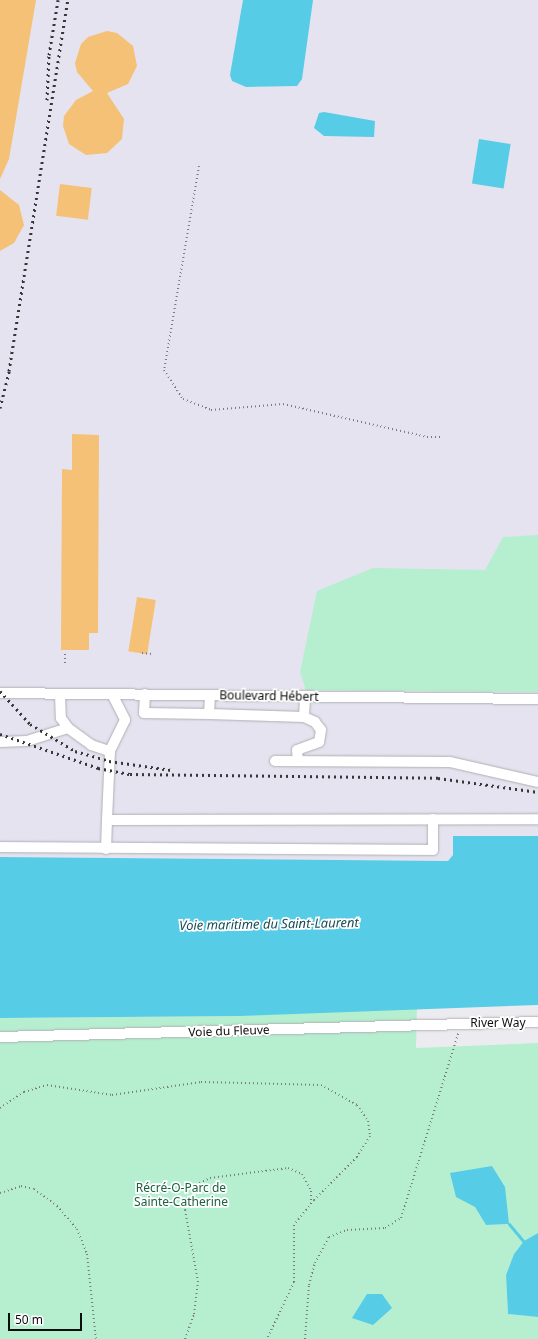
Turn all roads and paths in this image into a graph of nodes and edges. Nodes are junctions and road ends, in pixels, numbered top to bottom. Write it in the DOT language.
graph roads {
  1 [pos="199,166"];
  2 [pos="443,437"];
  3 [pos="65,651"];
  4 [pos="142,653"];
  5 [pos="152,654"];
  6 [pos="65,663"];
  7 [pos="0,692"];
  8 [pos="60,694"];
  9 [pos="112,694"];
  10 [pos="145,694"];
  11 [pos="210,695"];
  12 [pos="305,696"];
  13 [pos="538,699"];
  14 [pos="209,714"];
  15 [pos="304,717"];
  16 [pos="68,728"];
  17 [pos="0,742"];
  18 [pos="110,751"];
  19 [pos="275,761"];
  20 [pos="298,761"];
  21 [pos="538,782"];
  22 [pos="433,819"];
  23 [pos="107,820"];
  24 [pos="538,820"];
  25 [pos="0,847"];
  26 [pos="106,848"];
  27 [pos="538,1022"];
  28 [pos="458,1023"];
  29 [pos="0,1037"];
  30 [pos="0,1108"];
  31 [pos="0,1193"];
  32 [pos="312,1202"];
  33 [pos="96,1339"];
  34 [pos="185,1339"];
  35 [pos="267,1339"];
  36 [pos="305,1339"];
  1 -- 2 [label="path"];
  3 -- 6 [label="path"];
  4 -- 5 [label="path"];
  7 -- 8 [label="street, Boulevard Hébert"];
  8 -- 9 [label="street, Boulevard Hébert"];
  8 -- 16 [label="street"];
  9 -- 10 [label="street, Boulevard Hébert"];
  9 -- 18 [label="street"];
  10 -- 11 [label="street, Boulevard Hébert"];
  10 -- 14 [label="street"];
  11 -- 12 [label="street, Boulevard Hébert"];
  11 -- 14 [label="street"];
  12 -- 13 [label="street, Boulevard Hébert"];
  12 -- 15 [label="street"];
  14 -- 15 [label="street"];
  15 -- 20 [label="street"];
  16 -- 17 [label="street"];
  16 -- 18 [label="street"];
  18 -- 23 [label="street"];
  19 -- 20 [label="street"];
  20 -- 21 [label="street"];
  22 -- 23 [label="street"];
  22 -- 24 [label="street"];
  22 -- 26 [label="street"];
  23 -- 26 [label="street"];
  25 -- 26 [label="street"];
  27 -- 28 [label="street, River Way"];
  28 -- 29 [label="street, Voie du Fleuve"];
  28 -- 36 [label="path"];
  30 -- 32 [label="path"];
  31 -- 33 [label="path"];
  32 -- 34 [label="path"];
  32 -- 35 [label="path"];
}
